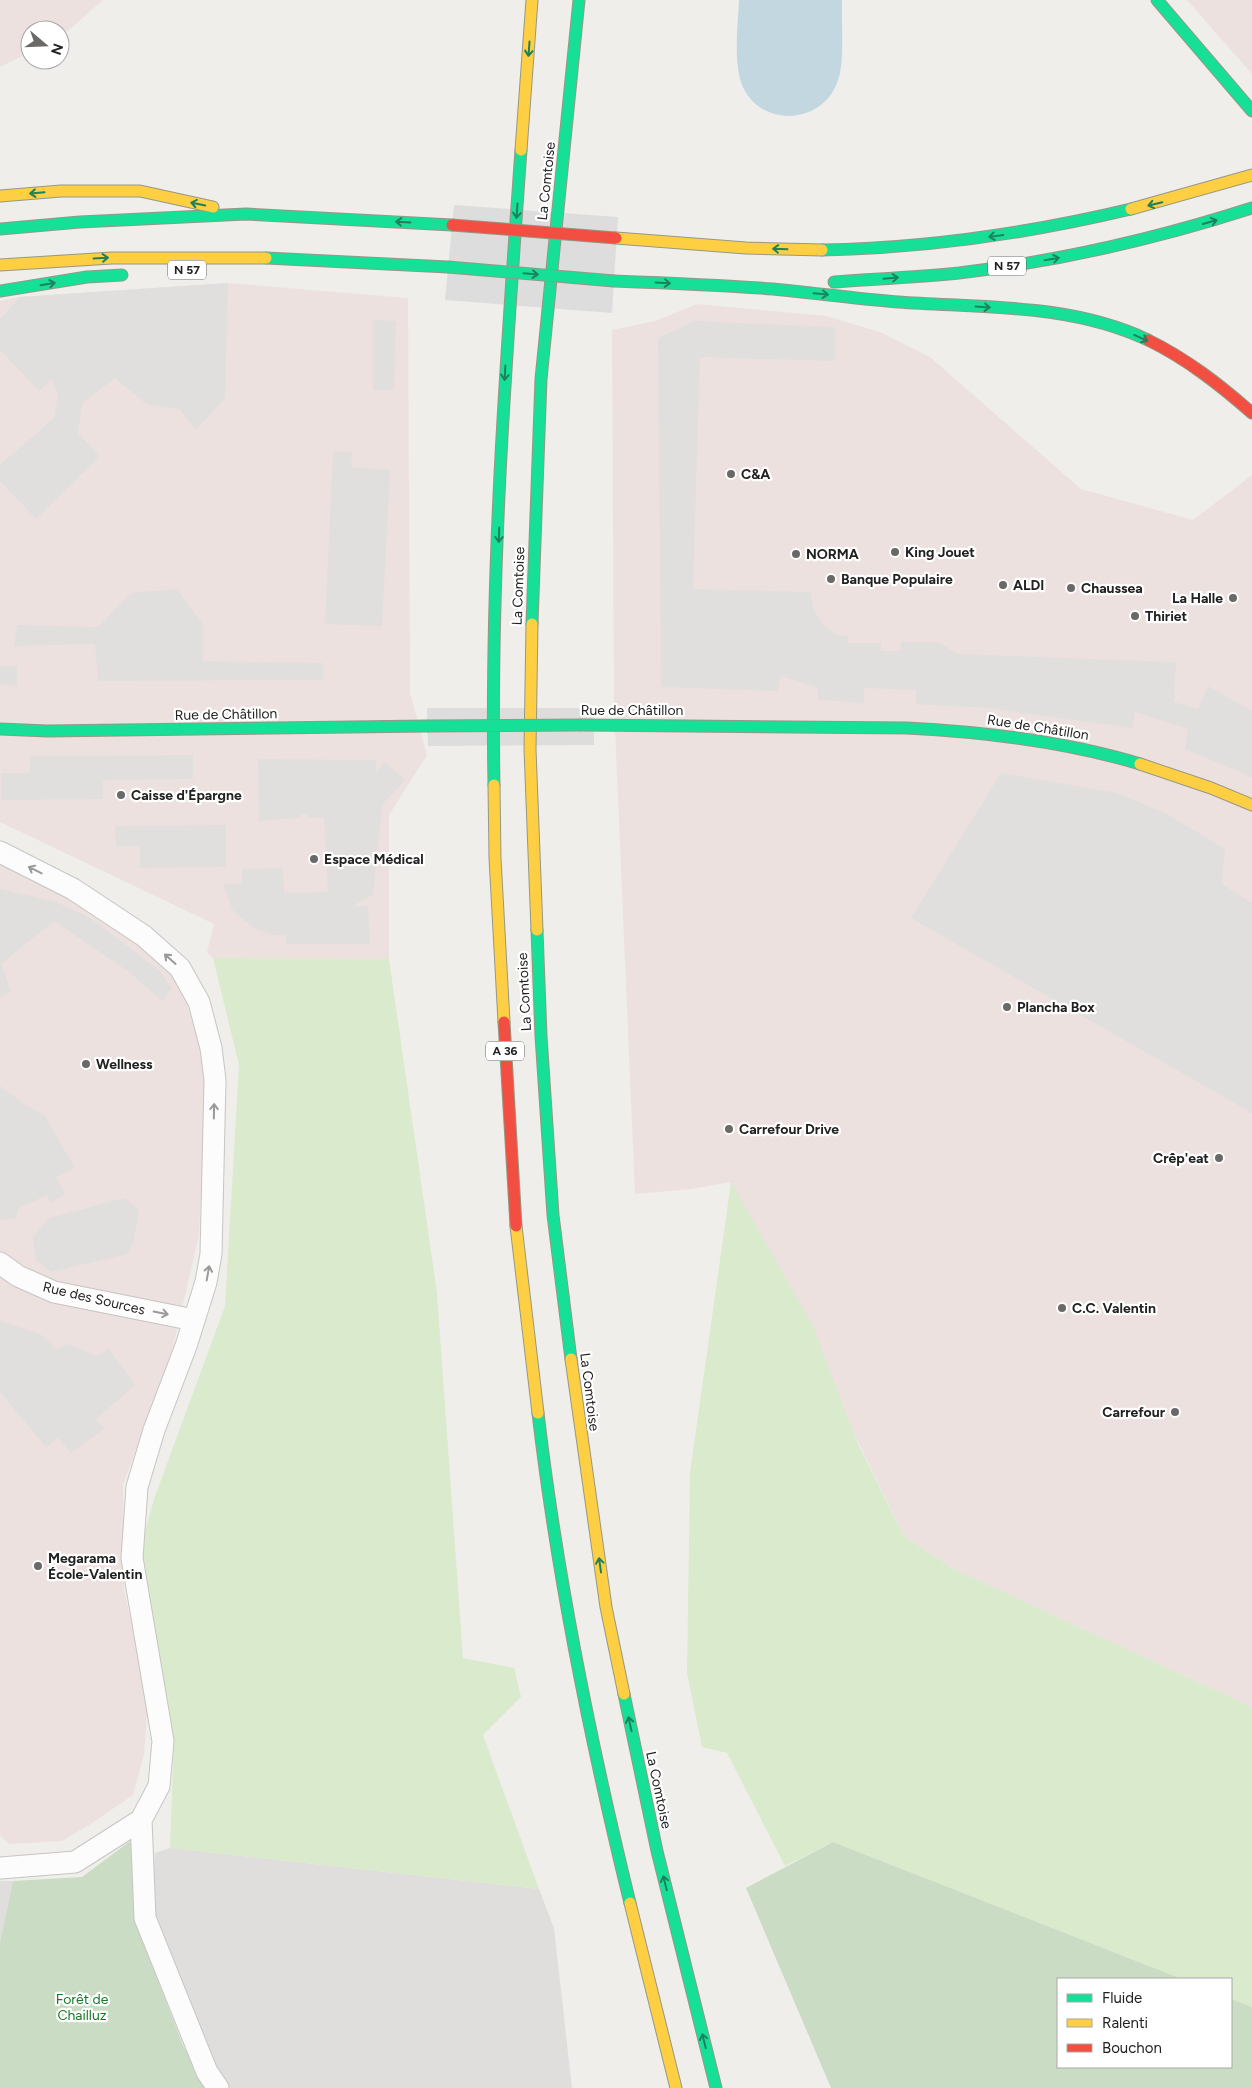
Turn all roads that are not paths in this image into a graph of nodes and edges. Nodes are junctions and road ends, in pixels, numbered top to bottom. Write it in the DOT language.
graph roads {
  1 [pos="532,0"];
  2 [pos="579,0"];
  3 [pos="1157,0"];
  4 [pos="1252,111"];
  5 [pos="1252,175"];
  6 [pos="0,196"];
  7 [pos="1252,208"];
  8 [pos="246,214"];
  9 [pos="0,229"];
  10 [pos="374,262"];
  11 [pos="0,265"];
  12 [pos="196,270"];
  13 [pos="137,274"];
  14 [pos="755,288"];
  15 [pos="0,291"];
  16 [pos="1252,413"];
  17 [pos="0,729"];
  18 [pos="1252,805"];
  19 [pos="0,852"];
  20 [pos="0,1263"];
  21 [pos="194,1320"];
  22 [pos="141,1820"];
  23 [pos="0,1868"];
  24 [pos="218,2088"];
  25 [pos="676,2088"];
  26 [pos="716,2088"];
  1 -- 25 [label="main road, La Comtoise / A 36, one-way"];
  26 -- 2 [label="main road, La Comtoise / A 36, one-way"];
  3 -- 4 [label="main road"];
  5 -- 8 [label="main road, N 57, one-way, bridge"];
  8 -- 6 [label="main road, N 57, one-way"];
  14 -- 7 [label="main road, N 57, one-way"];
  8 -- 9 [label="main road, N 57"];
  11 -- 10 [label="main road, N 57, one-way"];
  10 -- 12 [label="main road, N 57"];
  10 -- 14 [label="main road, N 57, one-way, bridge"];
  15 -- 13 [label="main road, one-way"];
  14 -- 16 [label="main road, one-way"];
  17 -- 18 [label="main road, Rue de Châtillon, bridge"];
  21 -- 19 [label="street, one-way"];
  20 -- 21 [label="street, Rue des Sources, one-way"];
  21 -- 22 [label="street"];
  22 -- 23 [label="street"];
  22 -- 24 [label="street"];
}
